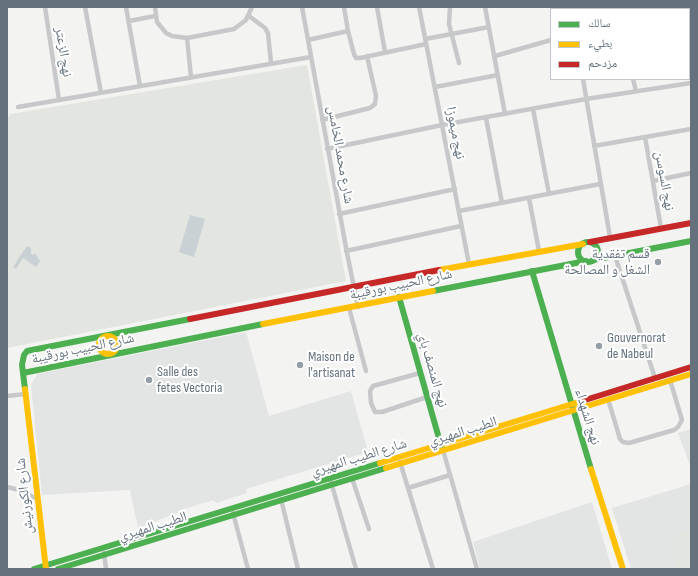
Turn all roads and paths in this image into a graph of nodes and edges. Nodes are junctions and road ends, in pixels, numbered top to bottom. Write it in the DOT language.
graph roads {
  1 [pos="45,7"];
  2 [pos="85,7"];
  3 [pos="126,7"];
  4 [pos="155,7"];
  5 [pos="252,7"];
  6 [pos="302,7"];
  7 [pos="344,7"];
  8 [pos="377,7"];
  9 [pos="418,7"];
  10 [pos="450,7"];
  11 [pos="486,7"];
  12 [pos="155,16"];
  13 [pos="249,16"];
  14 [pos="129,22"];
  15 [pos="489,27"];
  16 [pos="348,31"];
  17 [pos="451,34"];
  18 [pos="187,38"];
  19 [pos="308,40"];
  20 [pos="550,40"];
  21 [pos="426,42"];
  22 [pos="385,52"];
  23 [pos="367,56"];
  24 [pos="495,56"];
  25 [pos="310,57"];
  26 [pos="271,63"];
  27 [pos="459,63"];
  28 [pos="498,75"];
  29 [pos="191,77"];
  30 [pos="583,80"];
  31 [pos="634,80"];
  32 [pos="672,80"];
  33 [pos="691,83"];
  34 [pos="673,85"];
  35 [pos="140,86"];
  36 [pos="435,87"];
  37 [pos="636,91"];
  38 [pos="100,93"];
  39 [pos="586,99"];
  40 [pos="59,100"];
  41 [pos="18,107"];
  42 [pos="533,109"];
  43 [pos="505,114"];
  44 [pos="486,118"];
  45 [pos="322,120"];
  46 [pos="442,125"];
  47 [pos="691,129"];
  48 [pos="645,137"];
  49 [pos="594,146"];
  50 [pos="327,149"];
  51 [pos="691,173"];
  52 [pos="652,181"];
  53 [pos="600,184"];
  54 [pos="454,189"];
  55 [pos="549,194"];
  56 [pos="529,198"];
  57 [pos="502,203"];
  58 [pos="459,211"];
  59 [pos="339,214"];
  60 [pos="691,222"];
  61 [pos="461,226"];
  62 [pos="661,228"];
  63 [pos="610,237"];
  64 [pos="691,241"];
  65 [pos="590,242"];
  66 [pos="582,244"];
  67 [pos="346,251"];
  68 [pos="539,251"];
  69 [pos="615,256"];
  70 [pos="593,260"];
  71 [pos="586,261"];
  72 [pos="469,264"];
  73 [pos="532,271"];
  74 [pos="354,287"];
  75 [pos="399,297"];
  76 [pos="358,306"];
  77 [pos="350,308"];
  78 [pos="106,336"];
  79 [pos="110,355"];
  80 [pos="691,367"];
  81 [pos="366,371"];
  82 [pos="420,372"];
  83 [pos="23,373"];
  84 [pos="691,374"];
  85 [pos="655,378"];
  86 [pos="670,380"];
  87 [pos="26,394"];
  88 [pos="7,396"];
  89 [pos="427,397"];
  90 [pos="608,399"];
  91 [pos="571,407"];
  92 [pos="442,448"];
  93 [pos="400,461"];
  94 [pos="450,474"];
  95 [pos="352,478"];
  96 [pos="330,482"];
  97 [pos="7,487"];
  98 [pos="408,488"];
  99 [pos="280,497"];
  100 [pos="37,499"];
  101 [pos="233,512"];
  102 [pos="368,528"];
  103 [pos="104,552"];
  104 [pos="45,567"];
  105 [pos="34,569"];
  106 [pos="58,569"];
  107 [pos="106,569"];
  108 [pos="248,569"];
  109 [pos="298,569"];
  110 [pos="356,569"];
  111 [pos="433,569"];
  112 [pos="477,569"];
  113 [pos="623,569"];
  1 -- 40 [label="street, نهج الزعتر"];
  2 -- 38 [label="street"];
  3 -- 14 [label="street"];
  4 -- 12 [label="street"];
  5 -- 13 [label="street"];
  6 -- 19 [label="street, شارع محمد الخامس"];
  7 -- 16 [label="street"];
  8 -- 22 [label="street"];
  9 -- 21 [label="street, نهج ميموزا"];
  10 -- 17 [label="street"];
  11 -- 15 [label="street"];
  12 -- 14 [label="street"];
  12 -- 18 [label="street"];
  13 -- 18 [label="street"];
  13 -- 26 [label="street"];
  14 -- 35 [label="street"];
  15 -- 17 [label="street"];
  15 -- 24 [label="street"];
  16 -- 19 [label="street"];
  16 -- 23 [label="street"];
  17 -- 21 [label="street"];
  17 -- 27 [label="street"];
  18 -- 29 [label="street"];
  19 -- 25 [label="street, شارع محمد الخامس"];
  20 -- 24 [label="street"];
  21 -- 22 [label="street"];
  21 -- 36 [label="street, نهج ميموزا"];
  22 -- 23 [label="street"];
  23 -- 45 [label="street"];
  24 -- 28 [label="street"];
  25 -- 26 [label="street"];
  25 -- 45 [label="street, شارع محمد الخامس"];
  26 -- 29 [label="street"];
  28 -- 36 [label="street"];
  28 -- 43 [label="street"];
  29 -- 35 [label="street"];
  30 -- 39 [label="street"];
  31 -- 37 [label="street"];
  32 -- 34 [label="street"];
  33 -- 34 [label="street"];
  34 -- 37 [label="street"];
  35 -- 38 [label="street"];
  36 -- 46 [label="street, نهج ميموزا"];
  37 -- 39 [label="street"];
  38 -- 40 [label="street"];
  39 -- 42 [label="street"];
  39 -- 49 [label="street"];
  40 -- 41 [label="street"];
  42 -- 43 [label="street"];
  42 -- 55 [label="street"];
  43 -- 44 [label="street"];
  44 -- 46 [label="street"];
  44 -- 57 [label="street"];
  45 -- 50 [label="street, شارع محمد الخامس"];
  46 -- 50 [label="street"];
  46 -- 54 [label="street, نهج ميموزا"];
  47 -- 48 [label="street"];
  48 -- 49 [label="street"];
  48 -- 52 [label="street, نهج السوسن"];
  49 -- 53 [label="street"];
  50 -- 59 [label="street, شارع محمد الخامس"];
  51 -- 52 [label="street"];
  52 -- 62 [label="street, نهج السوسن"];
  53 -- 55 [label="street"];
  53 -- 63 [label="street"];
  54 -- 58 [label="street, نهج ميموزا"];
  54 -- 59 [label="street"];
  55 -- 56 [label="street"];
  56 -- 57 [label="street"];
  56 -- 68 [label="street"];
  57 -- 58 [label="street"];
  58 -- 61 [label="street, نهج ميموزا"];
  59 -- 67 [label="street, شارع محمد الخامس"];
  60 -- 62 [label="street"];
  61 -- 67 [label="street"];
  61 -- 72 [label="street, نهج ميموزا"];
  62 -- 63 [label="street"];
  63 -- 65 [label="street"];
  64 -- 69 [label="street"];
  65 -- 66 [label="street"];
  65 -- 70 [label="street"];
  66 -- 68 [label="street, شارع الحبيب بورقيبة"];
  66 -- 71 [label="street"];
  67 -- 74 [label="street, شارع محمد الخامس"];
  68 -- 72 [label="street, شارع الحبيب بورقيبة"];
  69 -- 70 [label="street"];
  69 -- 85 [label="street"];
  70 -- 71 [label="street"];
  71 -- 73 [label="street, شارع الحبيب بورقيبة"];
  72 -- 74 [label="street, شارع الحبيب بورقيبة"];
  73 -- 75 [label="street, شارع الحبيب بورقيبة"];
  73 -- 91 [label="street, نهج الشهداء"];
  74 -- 76 [label="street, شارع محمد الخامس"];
  74 -- 78 [label="street, شارع الحبيب بورقيبة"];
  75 -- 76 [label="street, شارع الحبيب بورقيبة"];
  75 -- 82 [label="street, نهج المنصف باي"];
  76 -- 77 [label="street, شارع الحبيب بورقيبة"];
  77 -- 79 [label="street, شارع الحبيب بورقيبة"];
  77 -- 81 [label="street"];
  78 -- 79 [label="street"];
  78 -- 79 [label="street"];
  78 -- 83 [label="street, شارع الحبيب بورقيبة"];
  79 -- 83 [label="street, شارع الحبيب بورقيبة"];
  80 -- 85 [label="street, شارع الطيب المهيري"];
  82 -- 89 [label="street, نهج المنصف باي"];
  82 -- 89 [label="street"];
  83 -- 87 [label="street, شارع الكورنيش"];
  84 -- 86 [label="street"];
  85 -- 91 [label="street, شارع الطيب المهيري"];
  86 -- 90 [label="street"];
  86 -- 90 [label="street"];
  87 -- 88 [label="street"];
  87 -- 100 [label="street, شارع الكورنيش"];
  89 -- 92 [label="street, نهج المنصف باي"];
  90 -- 91 [label="street"];
  91 -- 92 [label="street, شارع الطيب المهيري"];
  91 -- 113 [label="street, نهج الشهداء"];
  92 -- 93 [label="street, شارع الطيب المهيري"];
  92 -- 94 [label="street"];
  93 -- 95 [label="street"];
  93 -- 96 [label="street, شارع الطيب المهيري"];
  93 -- 98 [label="street"];
  94 -- 98 [label="street"];
  94 -- 112 [label="street"];
  95 -- 96 [label="street"];
  95 -- 102 [label="street"];
  96 -- 99 [label="street, شارع الطيب المهيري"];
  96 -- 110 [label="street"];
  97 -- 100 [label="street"];
  98 -- 111 [label="street"];
  99 -- 101 [label="street, شارع الطيب المهيري"];
  99 -- 109 [label="street"];
  100 -- 104 [label="street, شارع الكورنيش"];
  101 -- 103 [label="street, شارع الطيب المهيري"];
  101 -- 108 [label="street"];
  103 -- 104 [label="street, شارع الطيب المهيري"];
  103 -- 106 [label="street, الطيب المهيري"];
  103 -- 107 [label="street"];
  104 -- 105 [label="street, شارع الطيب المهيري"];
}
